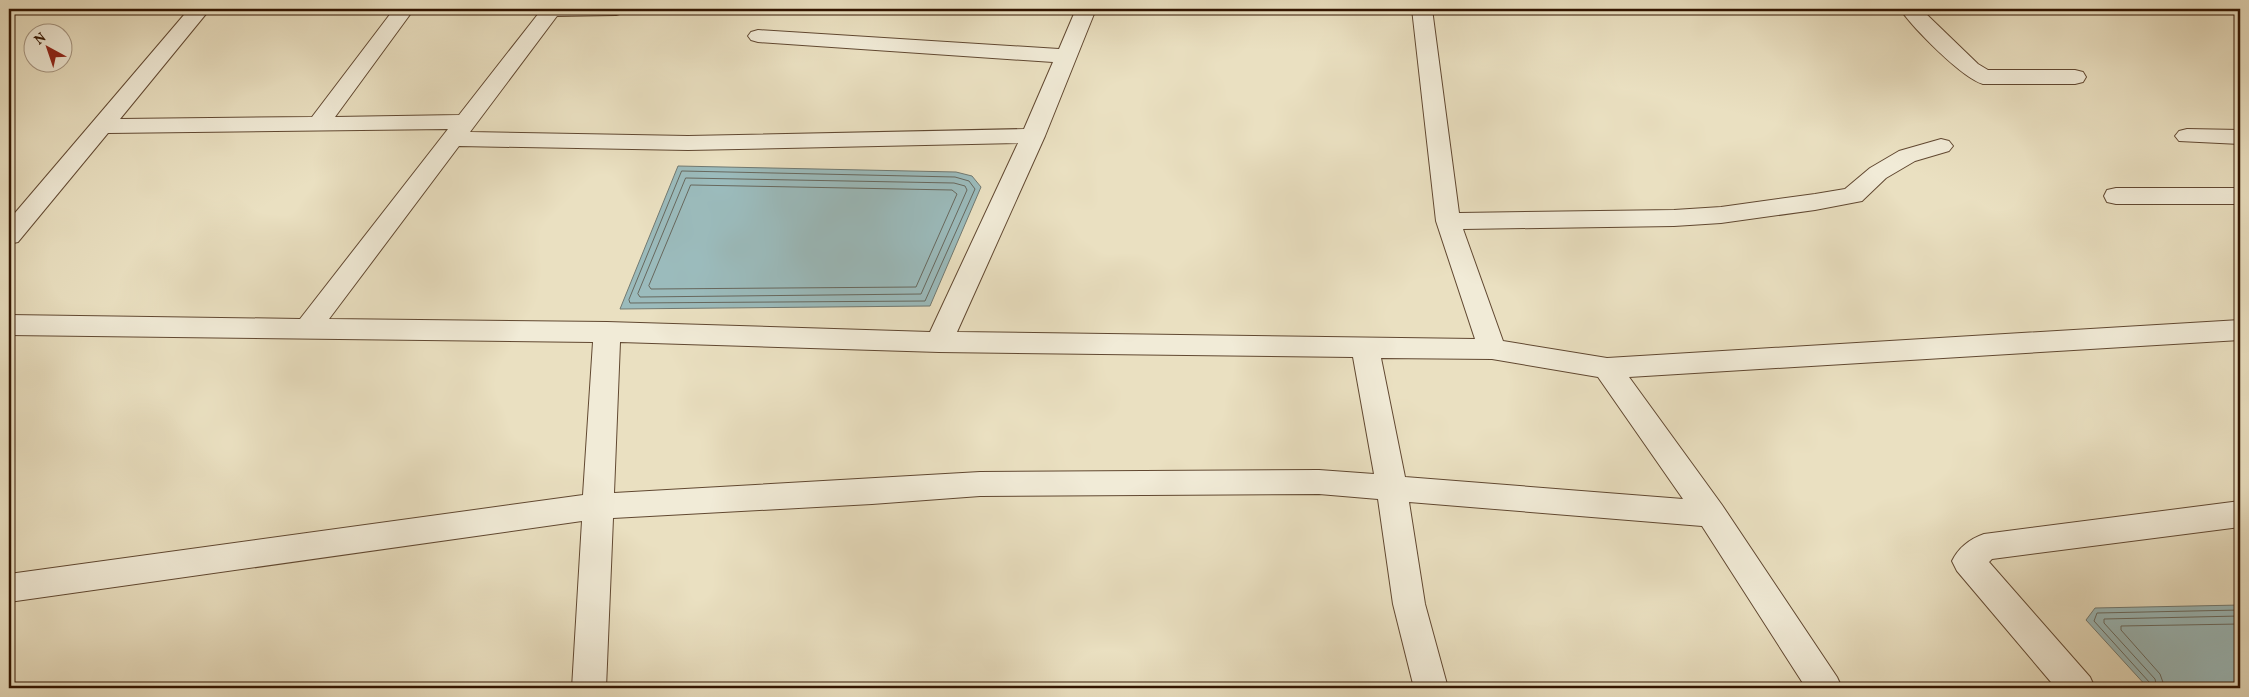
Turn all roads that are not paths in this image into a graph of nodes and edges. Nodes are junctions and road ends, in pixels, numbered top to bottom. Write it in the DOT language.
graph roads {
  1 [pos="200,9"];
  2 [pos="404,9"];
  3 [pos="551,9"];
  4 [pos="616,9"];
  5 [pos="1086,9"];
  6 [pos="1422,9"];
  7 [pos="1910,9"];
  8 [pos="758,36"];
  9 [pos="1067,56"];
  10 [pos="2075,77"];
  11 [pos="318,124"];
  12 [pos="100,126"];
  13 [pos="459,131"];
  14 [pos="1034,136"];
  15 [pos="2187,136"];
  16 [pos="2240,137"];
  17 [pos="1940,146"];
  18 [pos="2116,196"];
  19 [pos="2240,196"];
  20 [pos="1448,221"];
  21 [pos="9,236"];
  22 [pos="9,325"];
  23 [pos="306,330"];
  24 [pos="2240,330"];
  25 [pos="607,332"];
  26 [pos="939,342"];
  27 [pos="1365,347"];
  28 [pos="1492,349"];
  29 [pos="1607,368"];
  30 [pos="1392,488"];
  31 [pos="597,506"];
  32 [pos="1711,514"];
  33 [pos="2240,514"];
  34 [pos="9,588"];
  35 [pos="589,688"];
  36 [pos="1431,688"];
  37 [pos="1825,688"];
  38 [pos="2078,688"];
  1 -- 12 [label="street"];
  2 -- 11 [label="street"];
  3 -- 4 [label="street"];
  3 -- 13 [label="street"];
  5 -- 9 [label="street"];
  6 -- 20 [label="street"];
  7 -- 10 [label="street"];
  8 -- 9 [label="street"];
  9 -- 14 [label="street"];
  11 -- 12 [label="street"];
  11 -- 13 [label="street"];
  12 -- 21 [label="street"];
  13 -- 14 [label="street"];
  13 -- 23 [label="street"];
  14 -- 26 [label="street"];
  15 -- 16 [label="street"];
  17 -- 20 [label="street"];
  18 -- 19 [label="street"];
  20 -- 28 [label="street"];
  22 -- 23 [label="street"];
  23 -- 25 [label="street"];
  24 -- 29 [label="street"];
  25 -- 26 [label="street"];
  25 -- 31 [label="street"];
  26 -- 27 [label="street"];
  27 -- 28 [label="street"];
  27 -- 30 [label="street"];
  28 -- 29 [label="street"];
  29 -- 32 [label="street"];
  30 -- 31 [label="street"];
  30 -- 32 [label="street"];
  30 -- 36 [label="street"];
  31 -- 34 [label="street"];
  31 -- 35 [label="street"];
  32 -- 37 [label="street"];
  33 -- 38 [label="street"];
}
